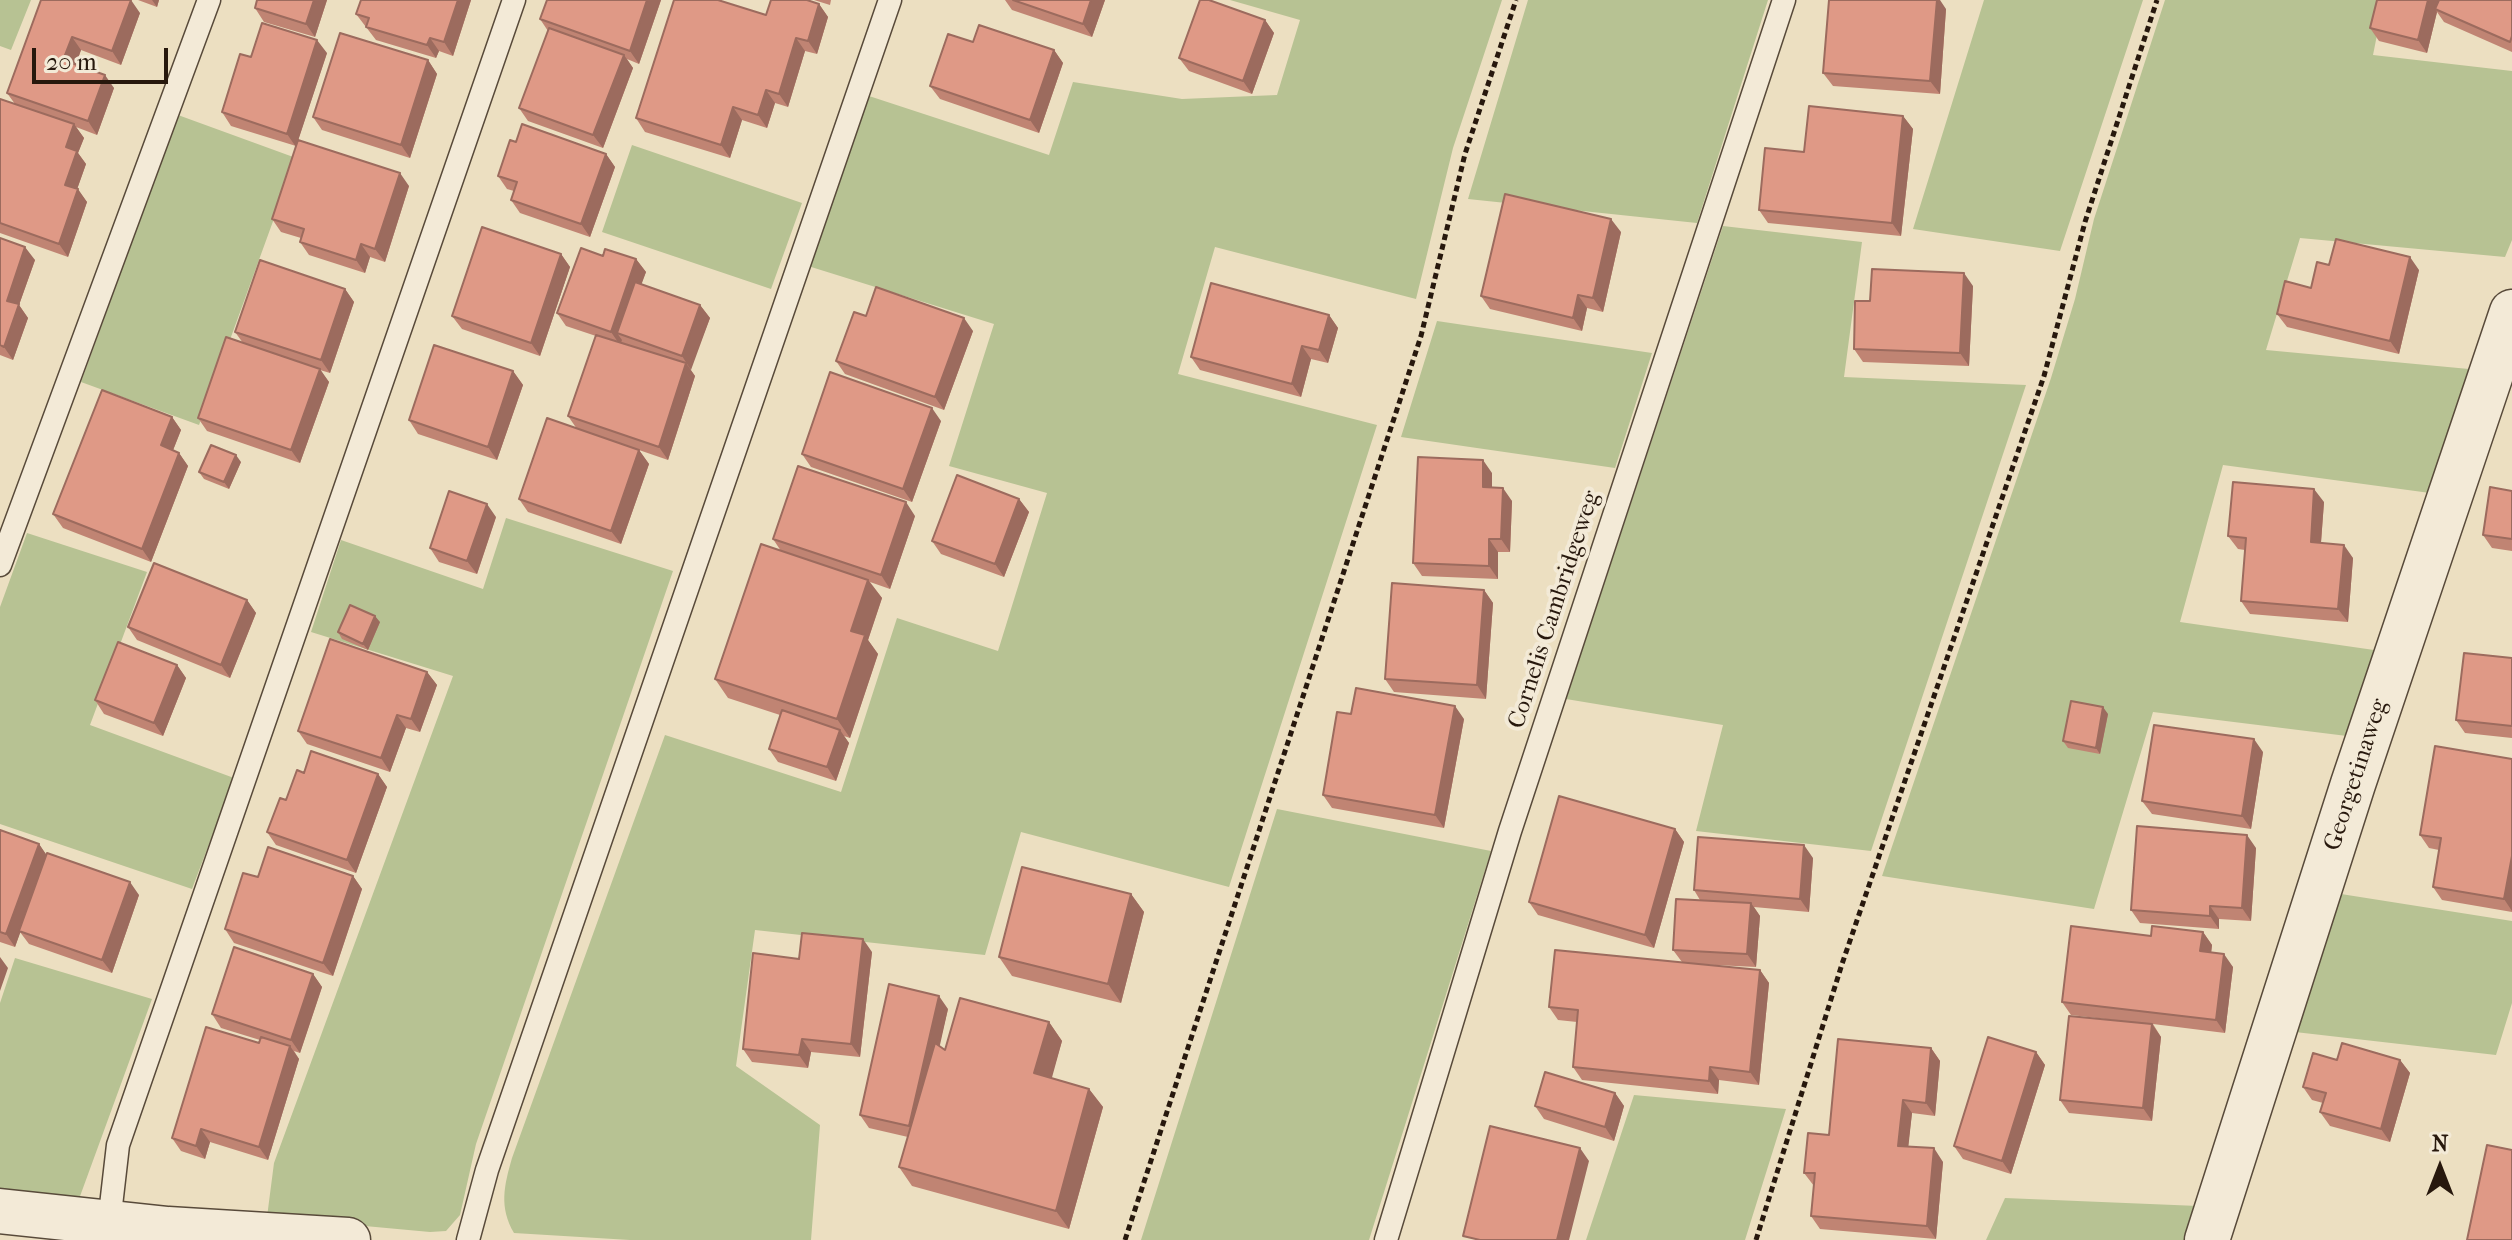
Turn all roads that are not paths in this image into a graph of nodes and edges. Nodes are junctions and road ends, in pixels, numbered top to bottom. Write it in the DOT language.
graph roads {
  1 [pos="209,0"];
  2 [pos="514,0"];
  3 [pos="890,0"];
  4 [pos="1784,0"];
  5 [pos="2512,312"];
  6 [pos="0,565"];
  7 [pos="0,1211"];
  8 [pos="109,1223"];
  9 [pos="167,1234"];
  10 [pos="348,1240"];
  11 [pos="468,1240"];
  12 [pos="1386,1240"];
  13 [pos="2207,1240"];
  1 -- 6 [label="lane"];
  2 -- 8 [label="lane"];
  3 -- 11 [label="lane"];
  4 -- 12 [label="lane, Cornelis Cambridgeweg"];
  5 -- 13 [label="street, Georgetinaweg"];
  7 -- 8 [label="street"];
  8 -- 9 [label="street"];
  9 -- 10 [label="street"];
}
